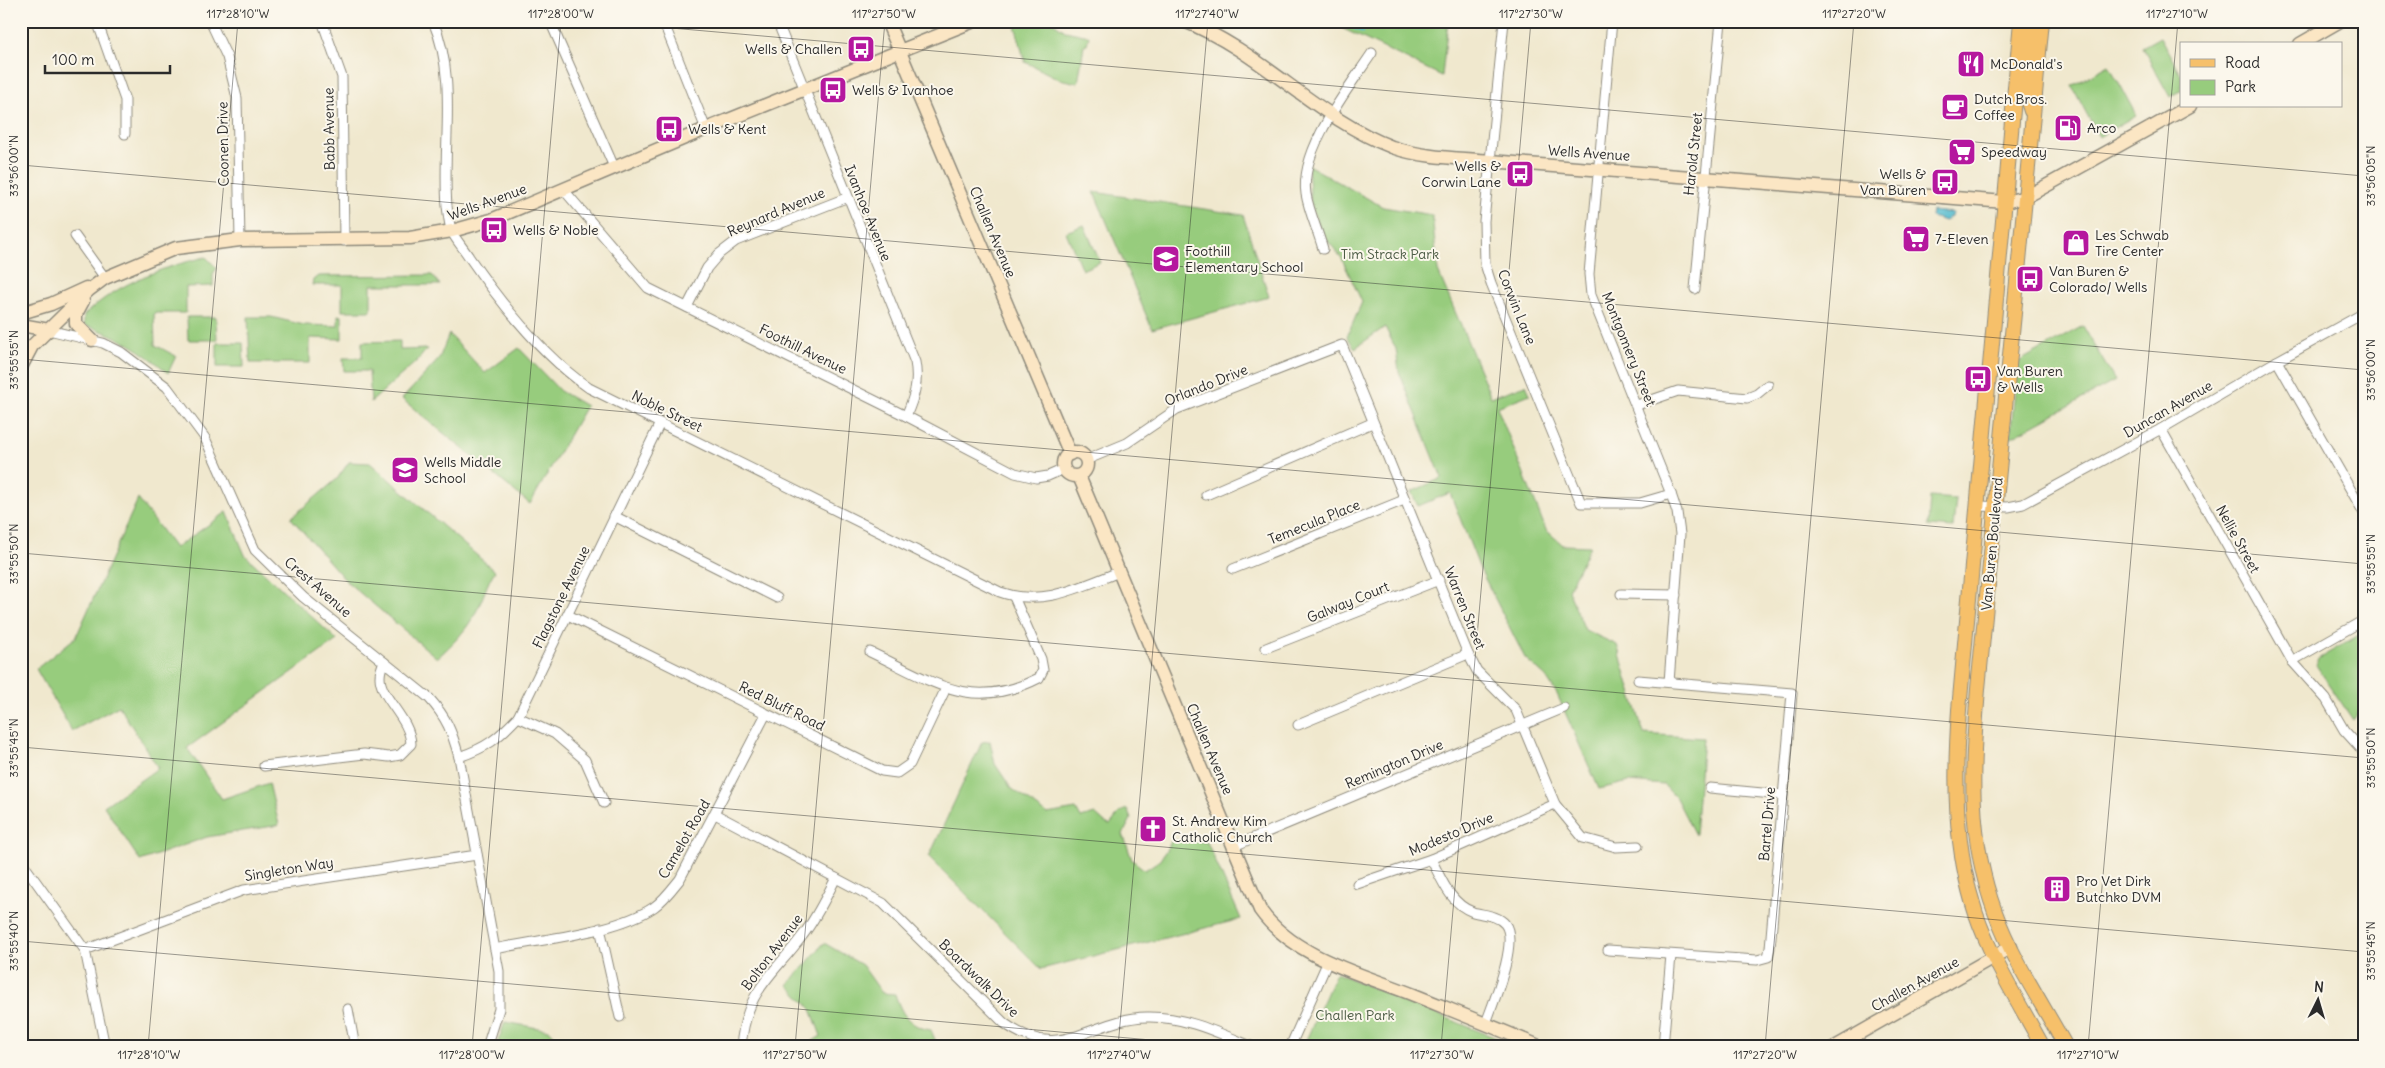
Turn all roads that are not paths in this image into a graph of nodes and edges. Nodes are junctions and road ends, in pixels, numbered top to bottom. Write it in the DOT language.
graph roads {
  1 [pos="96,21"];
  2 [pos="210,21"];
  3 [pos="322,21"];
  4 [pos="433,21"];
  5 [pos="550,21"];
  6 [pos="663,21"];
  7 [pos="777,21"];
  8 [pos="887,21"];
  9 [pos="974,21"];
  10 [pos="1184,21"];
  11 [pos="1504,21"];
  12 [pos="1612,21"];
  13 [pos="1720,21"];
  14 [pos="2021,21"];
  15 [pos="2032,21"];
  16 [pos="2042,21"];
  17 [pos="2340,21"];
  18 [pos="2303,42"];
  19 [pos="900,51"];
  20 [pos="1372,53"];
  21 [pos="805,90"];
  22 [pos="2186,108"];
  23 [pos="1331,114"];
  24 [pos="2033,117"];
  25 [pos="706,129"];
  26 [pos="125,134"];
  27 [pos="1490,160"];
  28 [pos="614,168"];
  29 [pos="1598,169"];
  30 [pos="1705,177"];
  31 [pos="563,189"];
  32 [pos="2026,196"];
  33 [pos="846,198"];
  34 [pos="2005,202"];
  35 [pos="452,231"];
  36 [pos="75,236"];
  37 [pos="240,240"];
  38 [pos="344,240"];
  39 [pos="1323,249"];
  40 [pos="97,284"];
  41 [pos="1695,290"];
  42 [pos="687,307"];
  43 [pos="21,313"];
  44 [pos="2364,313"];
  45 [pos="21,325"];
  46 [pos="49,330"];
  47 [pos="92,340"];
  48 [pos="1342,345"];
  49 [pos="2277,361"];
  50 [pos="21,367"];
  51 [pos="1768,385"];
  52 [pos="1637,405"];
  53 [pos="906,416"];
  54 [pos="660,422"];
  55 [pos="1372,423"];
  56 [pos="2161,430"];
  57 [pos="1070,454"];
  58 [pos="1086,460"];
  59 [pos="1064,469"];
  60 [pos="1079,476"];
  61 [pos="2364,491"];
  62 [pos="1671,494"];
  63 [pos="1206,495"];
  64 [pos="2354,496"];
  65 [pos="1404,500"];
  66 [pos="1979,506"];
  67 [pos="1996,507"];
  68 [pos="2364,512"];
  69 [pos="614,516"];
  70 [pos="1234,569"];
  71 [pos="1119,572"];
  72 [pos="1439,580"];
  73 [pos="1621,594"];
  74 [pos="1676,595"];
  75 [pos="1014,597"];
  76 [pos="777,598"];
  77 [pos="568,615"];
  78 [pos="2364,620"];
  79 [pos="1266,648"];
  80 [pos="870,652"];
  81 [pos="1468,654"];
  82 [pos="2292,660"];
  83 [pos="384,662"];
  84 [pos="1638,680"];
  85 [pos="1669,682"];
  86 [pos="946,688"];
  87 [pos="1564,708"];
  88 [pos="1960,710"];
  89 [pos="766,714"];
  90 [pos="518,716"];
  91 [pos="1298,725"];
  92 [pos="1523,726"];
  93 [pos="2364,752"];
  94 [pos="459,757"];
  95 [pos="264,766"];
  96 [pos="1972,774"];
  97 [pos="1710,788"];
  98 [pos="1783,795"];
  99 [pos="604,803"];
  100 [pos="1555,804"];
  101 [pos="715,814"];
  102 [pos="1234,846"];
  103 [pos="1638,846"];
  104 [pos="1961,850"];
  105 [pos="477,855"];
  106 [pos="1432,859"];
  107 [pos="21,861"];
  108 [pos="836,878"];
  109 [pos="1357,884"];
  110 [pos="1992,903"];
  111 [pos="600,928"];
  112 [pos="2011,947"];
  113 [pos="495,949"];
  114 [pos="85,950"];
  115 [pos="1608,950"];
  116 [pos="1670,955"];
  117 [pos="1994,956"];
  118 [pos="1328,961"];
  119 [pos="348,1008"];
  120 [pos="620,1017"];
  121 [pos="1486,1024"];
  122 [pos="105,1047"];
  123 [pos="355,1047"];
  124 [pos="487,1047"];
  125 [pos="741,1047"];
  126 [pos="1253,1047"];
  127 [pos="1290,1047"];
  128 [pos="1540,1047"];
  129 [pos="1663,1047"];
  130 [pos="1835,1047"];
  131 [pos="2043,1047"];
  132 [pos="2066,1047"];
  1 -- 26 [label="street"];
  2 -- 37 [label="street, Coonen Drive"];
  3 -- 38 [label="street, Babb Avenue"];
  4 -- 35 [label="street, Noble Street"];
  5 -- 28 [label="street"];
  6 -- 25 [label="street"];
  7 -- 21 [label="street, Ivanhoe Avenue"];
  8 -- 19 [label="main road, Challen Avenue"];
  9 -- 19 [label="main road, Wells Avenue"];
  10 -- 23 [label="main road, Wells Avenue"];
  11 -- 27 [label="street, Corwin Lane"];
  12 -- 29 [label="street, Montgomery Street"];
  13 -- 30 [label="street, Harold Street"];
  14 -- 34 [label="main road, Van Buren Boulevard"];
  15 -- 24 [label="main road"];
  16 -- 24 [label="main road, Van Buren Boulevard"];
  17 -- 18 [label="main road"];
  19 -- 21 [label="main road, Wells Avenue"];
  19 -- 57 [label="main road, Challen Avenue"];
  20 -- 23 [label="street"];
  21 -- 25 [label="main road, Wells Avenue"];
  21 -- 33 [label="street, Ivanhoe Avenue"];
  22 -- 32 [label="main road, Wells Avenue"];
  23 -- 27 [label="main road, Wells Avenue"];
  23 -- 39 [label="street"];
  24 -- 32 [label="main road, Van Buren Boulevard"];
  25 -- 28 [label="main road, Wells Avenue"];
  27 -- 29 [label="main road, Wells Avenue"];
  27 -- 62 [label="street, Corwin Lane"];
  28 -- 31 [label="main road, Wells Avenue"];
  29 -- 30 [label="main road, Wells Avenue"];
  29 -- 52 [label="street, Montgomery Street"];
  30 -- 34 [label="main road, Wells Avenue"];
  30 -- 41 [label="street, Harold Street"];
  31 -- 35 [label="main road, Wells Avenue"];
  31 -- 42 [label="street, Foothill Avenue"];
  32 -- 34 [label="main road, Wells Avenue"];
  32 -- 67 [label="main road, Van Buren Boulevard"];
  33 -- 42 [label="street, Reynard Avenue"];
  33 -- 53 [label="street, Ivanhoe Avenue"];
  34 -- 66 [label="main road, Van Buren Boulevard"];
  35 -- 38 [label="main road, Wells Avenue"];
  35 -- 54 [label="street, Noble Street"];
  36 -- 40 [label="street"];
  37 -- 38 [label="main road, Wells Avenue"];
  37 -- 40 [label="main road, Wells Avenue"];
  40 -- 43 [label="main road"];
  40 -- 46 [label="main road, Wells Avenue"];
  40 -- 47 [label="main road"];
  42 -- 53 [label="street, Foothill Avenue"];
  44 -- 49 [label="street, Duncan Avenue"];
  45 -- 46 [label="main road, Crest Avenue"];
  46 -- 47 [label="street, Crest Avenue"];
  46 -- 50 [label="main road, Wells Avenue"];
  47 -- 83 [label="street, Crest Avenue"];
  48 -- 55 [label="street, Warren Street"];
  48 -- 58 [label="street, Orlando Drive"];
  49 -- 56 [label="street, Duncan Avenue"];
  49 -- 64 [label="street"];
  51 -- 52 [label="street"];
  52 -- 62 [label="street, Montgomery Street"];
  53 -- 59 [label="street, Foothill Avenue"];
  54 -- 69 [label="street, Flagstone Avenue"];
  54 -- 75 [label="street, Noble Street"];
  55 -- 63 [label="street"];
  55 -- 65 [label="street, Warren Street"];
  56 -- 67 [label="street, Duncan Avenue"];
  56 -- 82 [label="street, Nellie Street"];
  57 -- 58 [label="main road"];
  57 -- 59 [label="main road"];
  58 -- 60 [label="main road"];
  59 -- 60 [label="main road"];
  60 -- 71 [label="main road, Challen Avenue"];
  61 -- 64 [label="street"];
  62 -- 74 [label="street, Montgomery Street"];
  64 -- 68 [label="street"];
  65 -- 70 [label="street, Temecula Place"];
  65 -- 72 [label="street, Warren Street"];
  66 -- 67 [label="street, Duncan Avenue"];
  66 -- 88 [label="main road, Van Buren Boulevard"];
  67 -- 96 [label="main road, Van Buren Boulevard"];
  69 -- 76 [label="street"];
  69 -- 77 [label="street, Flagstone Avenue"];
  71 -- 75 [label="street, Noble Street"];
  71 -- 102 [label="main road, Challen Avenue"];
  72 -- 79 [label="street, Galway Court"];
  72 -- 81 [label="street, Warren Street"];
  73 -- 74 [label="street"];
  74 -- 85 [label="street, Montgomery Street"];
  75 -- 86 [label="street"];
  77 -- 89 [label="street, Red Bluff Road"];
  77 -- 90 [label="street, Flagstone Avenue"];
  78 -- 82 [label="street"];
  80 -- 86 [label="street"];
  81 -- 91 [label="street"];
  81 -- 92 [label="street, Warren Street"];
  82 -- 93 [label="street, Nellie Street"];
  83 -- 94 [label="street, Crest Avenue"];
  83 -- 95 [label="street"];
  84 -- 85 [label="street"];
  85 -- 98 [label="street, Bartel Drive"];
  86 -- 89 [label="street, Red Bluff Road"];
  87 -- 92 [label="street, Remington Drive"];
  88 -- 96 [label="main road"];
  88 -- 104 [label="main road, Van Buren Boulevard"];
  89 -- 101 [label="street, Camelot Road"];
  90 -- 94 [label="street, Flagstone Avenue"];
  90 -- 99 [label="street"];
  92 -- 100 [label="street, Warren Street"];
  92 -- 102 [label="street, Remington Drive"];
  94 -- 105 [label="street, Crest Avenue"];
  96 -- 110 [label="main road, Van Buren Boulevard"];
  97 -- 98 [label="street"];
  98 -- 116 [label="street, Bartel Drive"];
  100 -- 103 [label="street, Warren Street"];
  100 -- 106 [label="street, Modesto Drive"];
  101 -- 108 [label="street, Boardwalk Drive"];
  101 -- 111 [label="street, Camelot Road"];
  102 -- 118 [label="main road, Challen Avenue"];
  104 -- 110 [label="main road"];
  104 -- 117 [label="main road, Van Buren Boulevard"];
  105 -- 113 [label="street, Crest Avenue"];
  105 -- 114 [label="street, Singleton Way"];
  106 -- 109 [label="street, Modesto Drive"];
  106 -- 121 [label="street"];
  107 -- 114 [label="street"];
  108 -- 125 [label="street, Bolton Avenue"];
  108 -- 126 [label="street, Boardwalk Drive"];
  110 -- 112 [label="main road, Van Buren Boulevard"];
  111 -- 113 [label="street, Camelot Road"];
  111 -- 120 [label="street"];
  112 -- 117 [label="main road, Challen Avenue"];
  112 -- 132 [label="main road, Van Buren Boulevard"];
  113 -- 124 [label="street, Crest Avenue"];
  114 -- 122 [label="street"];
  115 -- 116 [label="street"];
  116 -- 129 [label="street"];
  117 -- 130 [label="main road, Challen Avenue"];
  117 -- 131 [label="main road, Van Buren Boulevard"];
  118 -- 121 [label="main road, Challen Avenue"];
  118 -- 127 [label="street"];
  119 -- 123 [label="street"];
  121 -- 128 [label="main road, Challen Avenue"];
}
